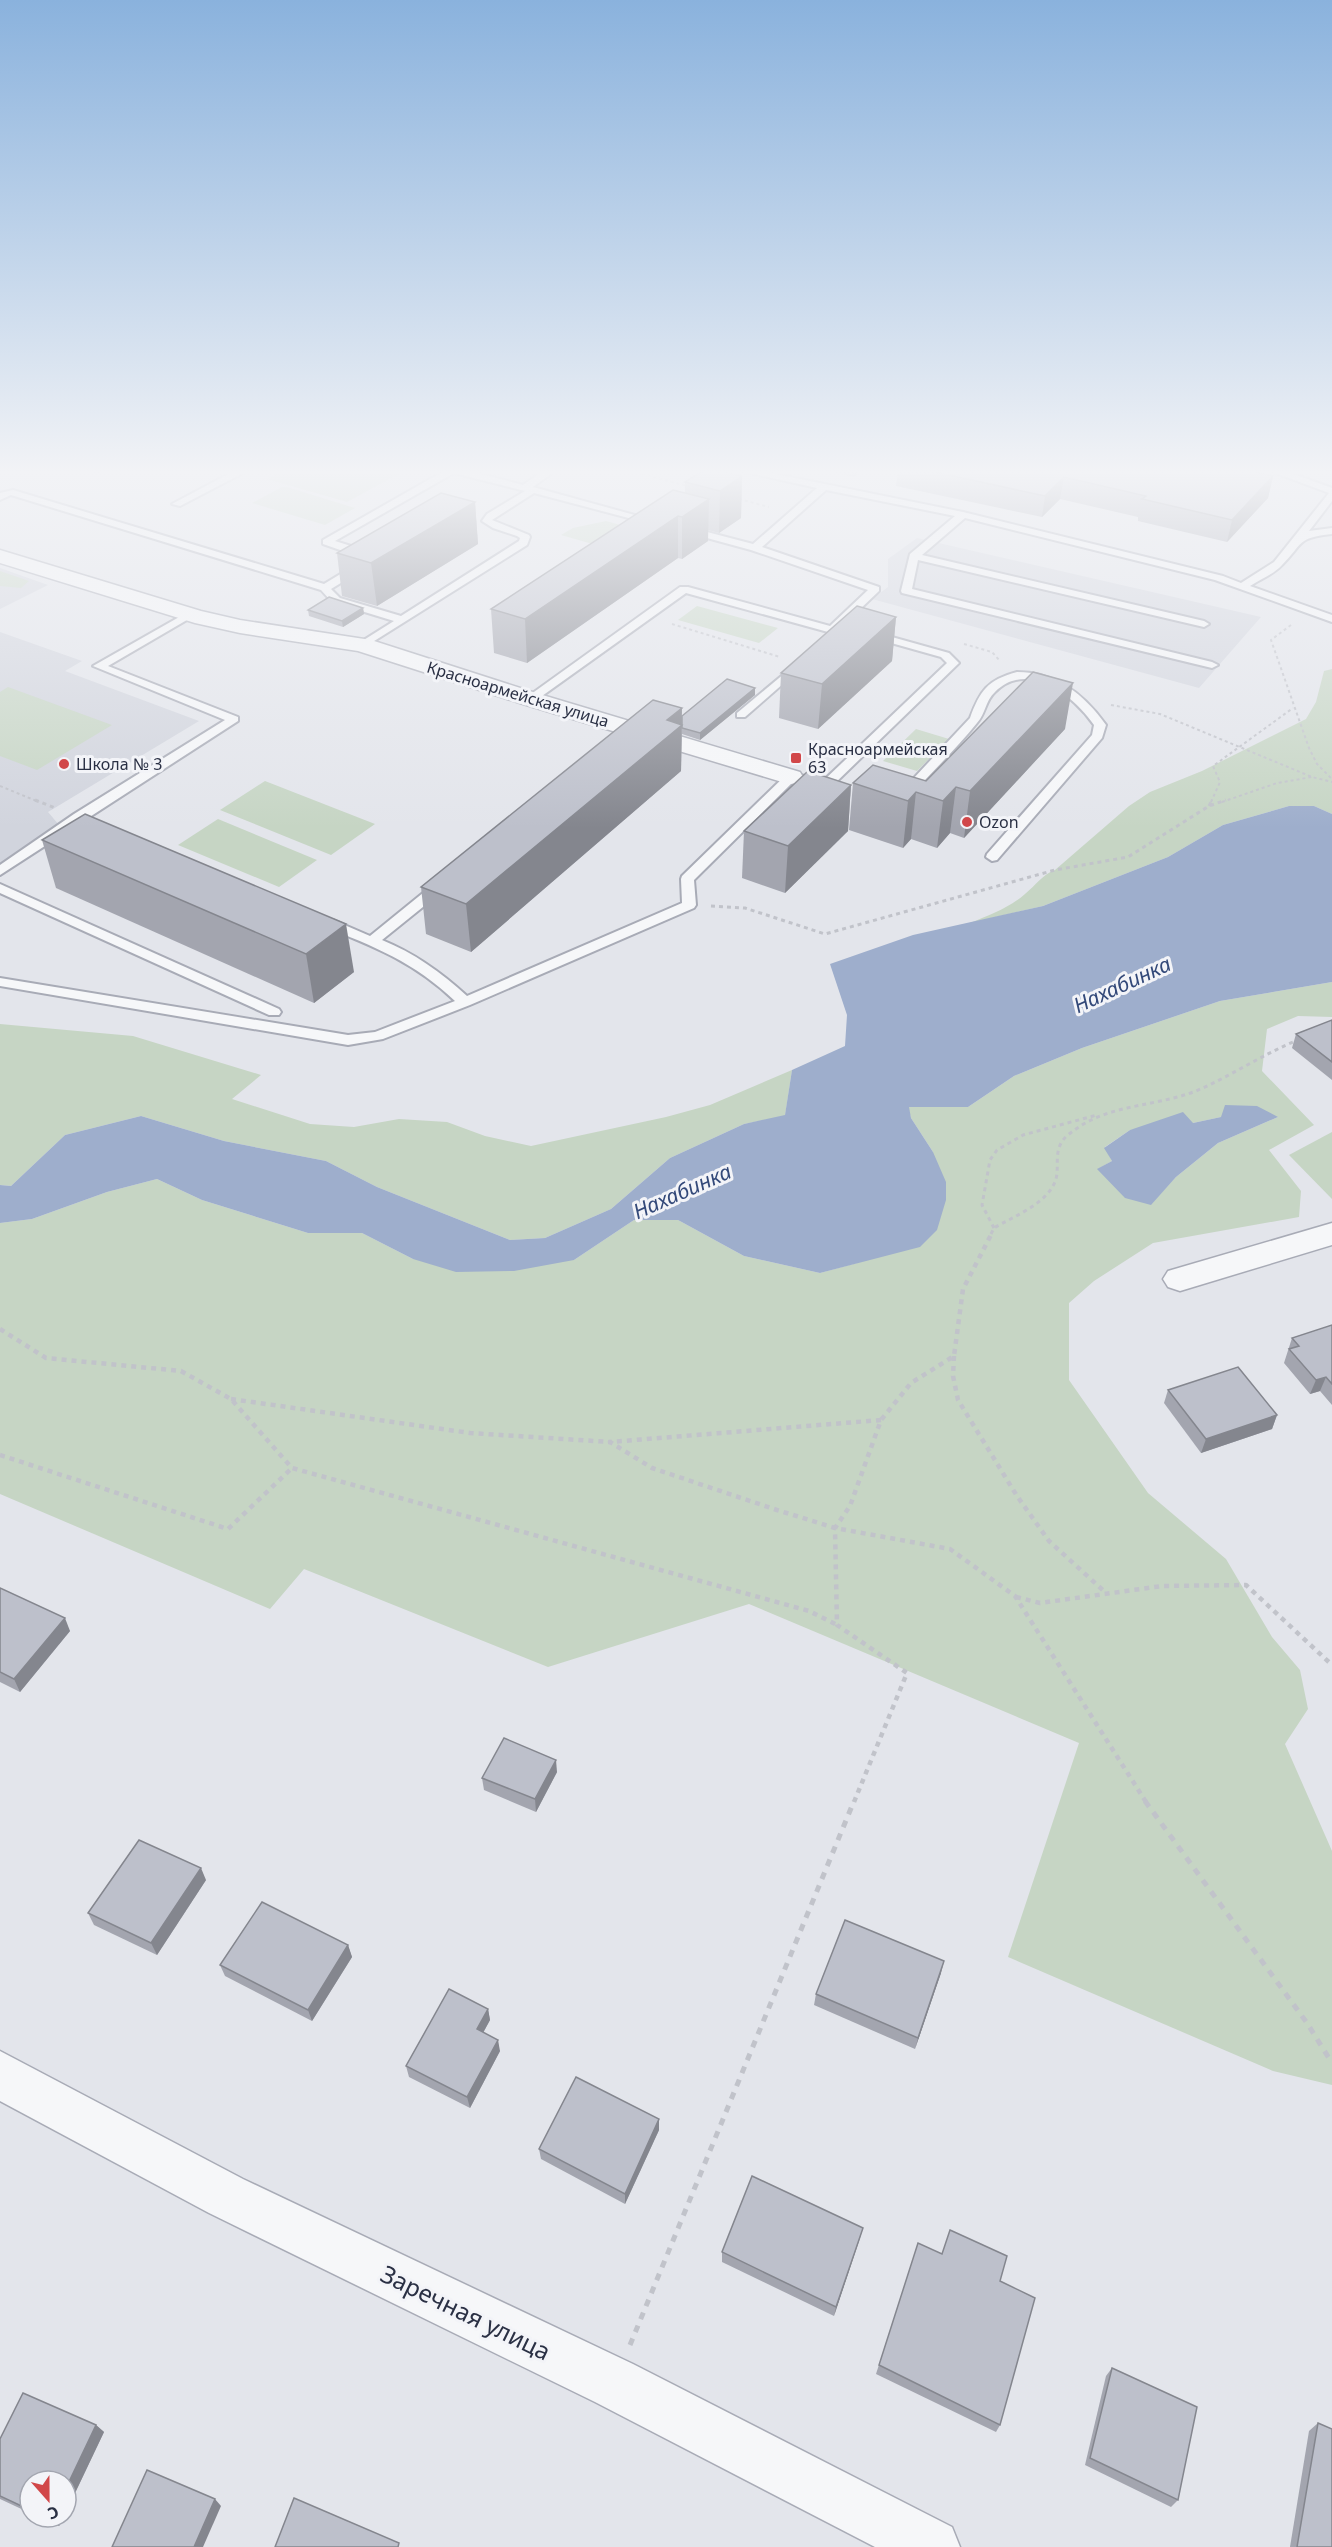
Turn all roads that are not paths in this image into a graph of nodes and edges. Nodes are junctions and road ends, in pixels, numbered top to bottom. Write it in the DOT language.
graph roads {
  1 [pos="108,590"];
  2 [pos="327,590"];
  3 [pos="449,590"];
  4 [pos="683,590"];
  5 [pos="687,590"];
  6 [pos="874,590"];
  7 [pos="906,590"];
  8 [pos="1058,590"];
  9 [pos="1253,590"];
  10 [pos="188,615"];
  11 [pos="1332,619"];
  12 [pos="402,620"];
  13 [pos="1204,624"];
  14 [pos="831,630"];
  15 [pos="823,643"];
  16 [pos="363,645"];
  17 [pos="804,660"];
  18 [pos="1212,665"];
  19 [pos="531,699"];
  20 [pos="741,715"];
  21 [pos="791,777"];
  22 [pos="893,806"];
  23 [pos="992,857"];
  24 [pos="0,871"];
  25 [pos="453,876"];
  26 [pos="0,888"];
  27 [pos="317,918"];
  28 [pos="372,941"];
  29 [pos="0,982"];
  30 [pos="465,1002"];
  31 [pos="274,1012"];
  32 [pos="1332,1234"];
  33 [pos="1180,1279"];
  34 [pos="0,2076"];
  35 [pos="932,2547"];
  1 -- 10 [label="street, Красноармейская улица"];
  2 -- 12 [label="lane"];
  3 -- 12 [label="lane"];
  4 -- 19 [label="lane"];
  5 -- 14 [label="lane"];
  6 -- 14 [label="lane"];
  7 -- 18 [label="lane"];
  8 -- 13 [label="lane"];
  9 -- 11 [label="lane"];
  10 -- 16 [label="street, Красноармейская улица"];
  10 -- 24 [label="lane"];
  12 -- 16 [label="lane"];
  14 -- 15 [label="lane"];
  14 -- 21 [label="lane"];
  16 -- 19 [label="street, Красноармейская улица"];
  17 -- 20 [label="lane"];
  19 -- 21 [label="street, Красноармейская улица"];
  21 -- 30 [label="lane"];
  22 -- 23 [label="lane"];
  25 -- 28 [label="lane"];
  26 -- 31 [label="lane"];
  27 -- 28 [label="lane"];
  28 -- 30 [label="lane"];
  29 -- 30 [label="lane"];
  32 -- 33 [label="street"];
  34 -- 35 [label="street, Заречная улица"];
}
